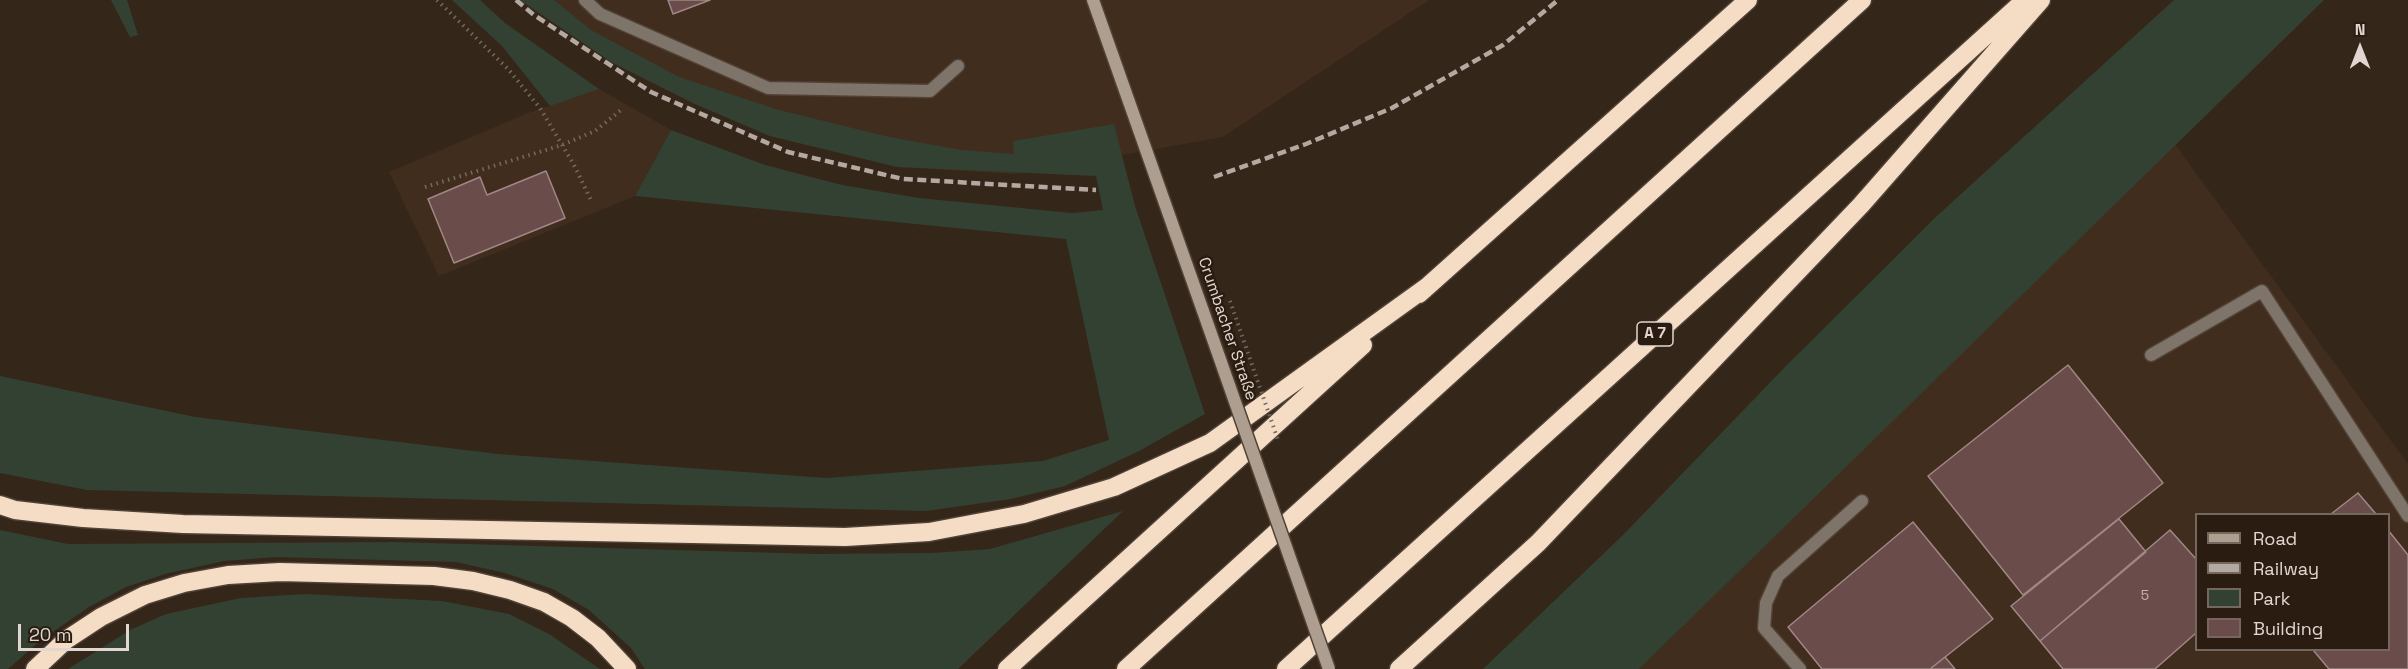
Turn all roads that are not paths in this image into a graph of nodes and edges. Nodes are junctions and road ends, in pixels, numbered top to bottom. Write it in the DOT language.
graph roads {
  1 [pos="585,0"];
  2 [pos="1093,0"];
  3 [pos="1748,0"];
  4 [pos="1862,0"];
  5 [pos="2025,0"];
  6 [pos="2041,0"];
  7 [pos="958,66"];
  8 [pos="1428,286"];
  9 [pos="2151,356"];
  10 [pos="1862,501"];
  11 [pos="0,505"];
  12 [pos="2408,516"];
  13 [pos="35,669"];
  14 [pos="627,669"];
  15 [pos="1007,669"];
  16 [pos="1126,669"];
  17 [pos="1286,669"];
  18 [pos="1329,669"];
  19 [pos="1399,669"];
  20 [pos="1800,669"];
  1 -- 7 [label="lane"];
  2 -- 18 [label="main road, Crumbacher Straße, bridge"];
  3 -- 8 [label="highway"];
  4 -- 16 [label="highway"];
  5 -- 17 [label="highway, A 7"];
  6 -- 19 [label="highway"];
  8 -- 11 [label="highway"];
  8 -- 15 [label="highway"];
  9 -- 12 [label="lane"];
  10 -- 20 [label="lane"];
  13 -- 14 [label="highway"];
}
